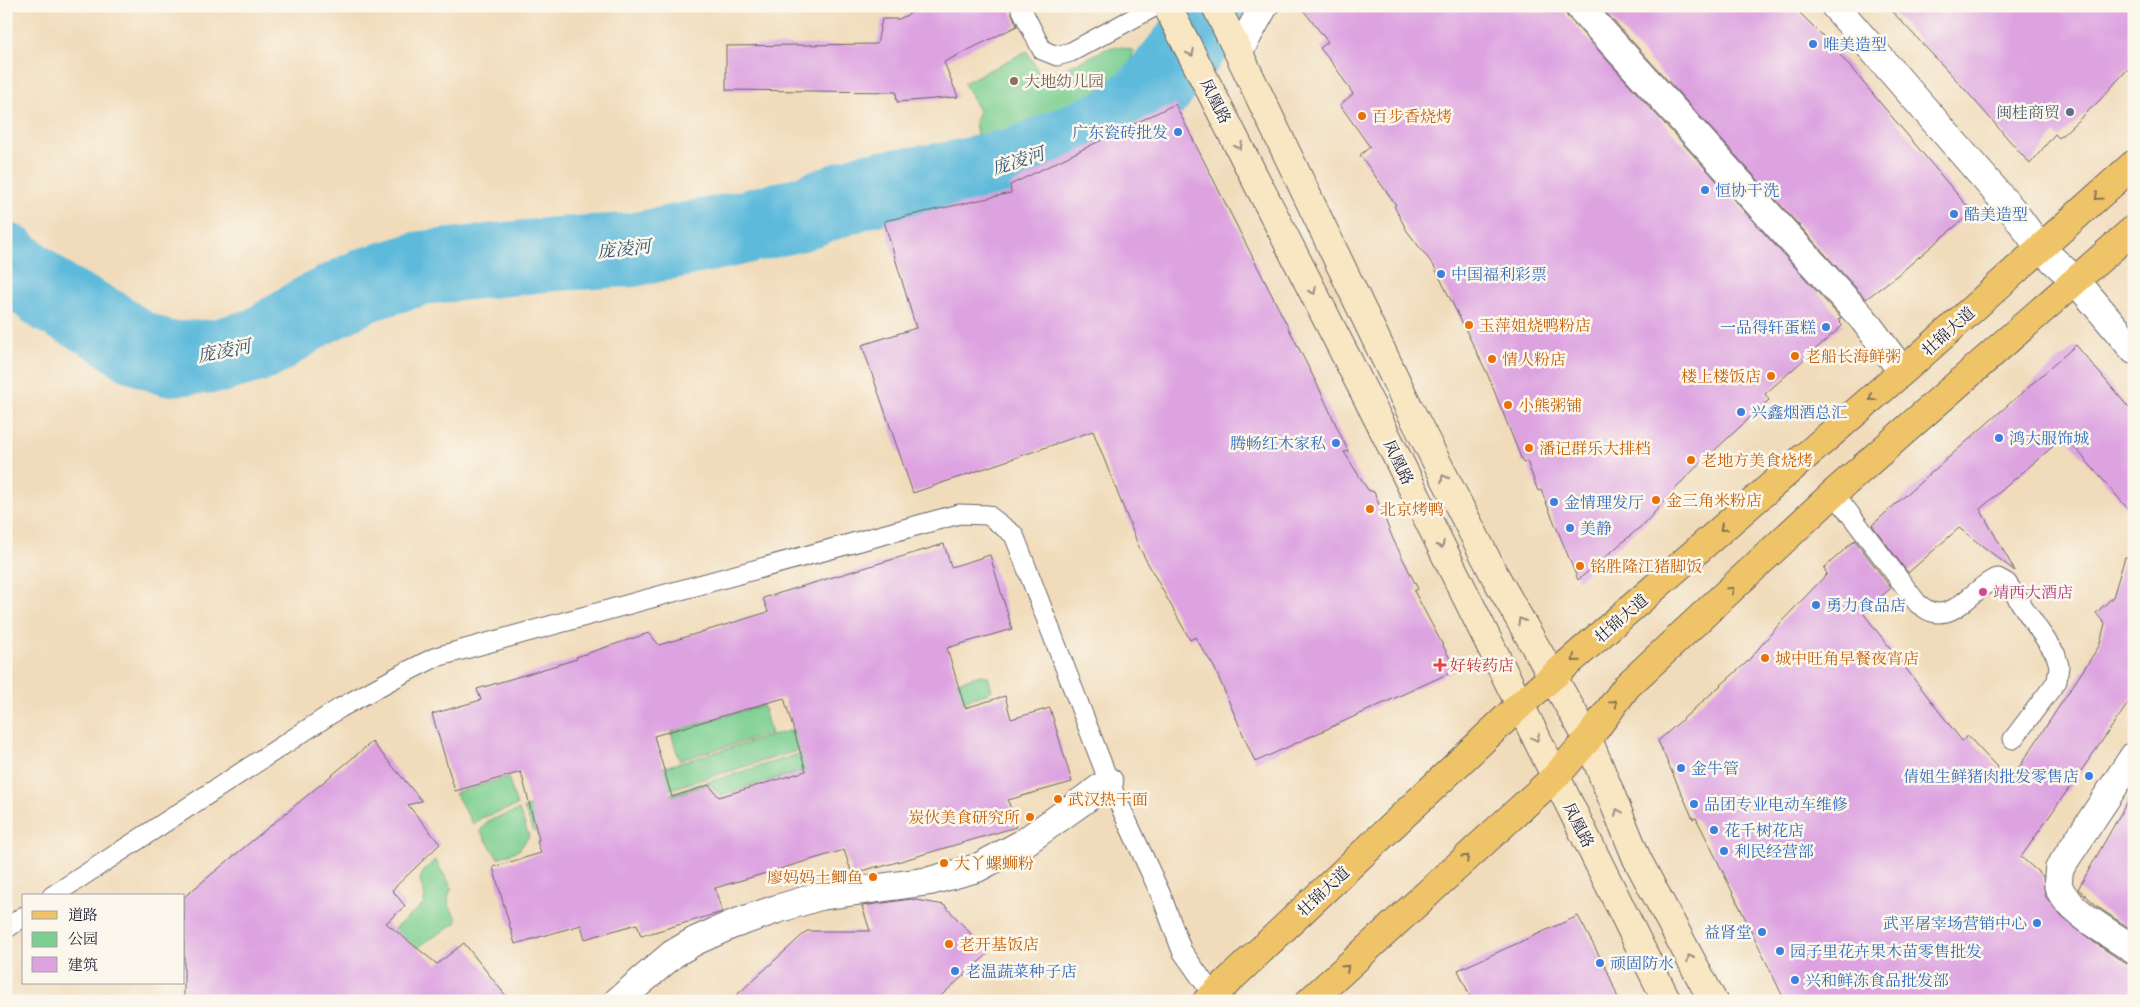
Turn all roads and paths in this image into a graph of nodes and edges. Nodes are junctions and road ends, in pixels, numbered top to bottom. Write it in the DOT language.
graph roads {
  1 [pos="1020,6"];
  2 [pos="1264,6"];
  3 [pos="1579,6"];
  4 [pos="1836,6"];
  5 [pos="1166,11"];
  6 [pos="1228,28"];
  7 [pos="2134,164"];
  8 [pos="2134,228"];
  9 [pos="2040,248"];
  10 [pos="2076,281"];
  11 [pos="2134,350"];
  12 [pos="1902,371"];
  13 [pos="1834,494"];
  14 [pos="1553,677"];
  15 [pos="1520,705"];
  16 [pos="1588,739"];
  17 [pos="2013,739"];
  18 [pos="2134,756"];
  19 [pos="1554,777"];
  20 [pos="1109,782"];
  21 [pos="55,894"];
  22 [pos="22,917"];
  23 [pos="6,929"];
  24 [pos="2134,950"];
  25 [pos="1210,998"];
  26 [pos="618,1001"];
  27 [pos="1310,1001"];
  28 [pos="1667,1001"];
  29 [pos="1713,1001"];
  1 -- 5 [label="lane"];
  2 -- 6 [label="street"];
  3 -- 12 [label="street"];
  4 -- 9 [label="street"];
  5 -- 15 [label="main road, 凤凰路, one-way"];
  14 -- 6 [label="main road, 凤凰路, one-way"];
  7 -- 9 [label="main road, 壮锦大道, one-way"];
  8 -- 10 [label="main road"];
  9 -- 10 [label="street"];
  9 -- 12 [label="main road, 壮锦大道"];
  10 -- 11 [label="street"];
  10 -- 13 [label="main road"];
  12 -- 14 [label="main road, 壮锦大道, one-way"];
  16 -- 13 [label="main road, one-way"];
  13 -- 17 [label="lane"];
  14 -- 15 [label="main road, 壮锦大道"];
  14 -- 16 [label="main road, 凤凰路"];
  15 -- 19 [label="main road, 凤凰路, one-way"];
  15 -- 25 [label="main road, 壮锦大道"];
  16 -- 19 [label="main road"];
  29 -- 16 [label="main road, 凤凰路, one-way"];
  18 -- 24 [label="street"];
  27 -- 19 [label="main road, one-way"];
  19 -- 28 [label="main road, 凤凰路"];
  20 -- 21 [label="lane"];
  20 -- 25 [label="lane"];
  20 -- 26 [label="street"];
  22 -- 23 [label="lane"];
}
